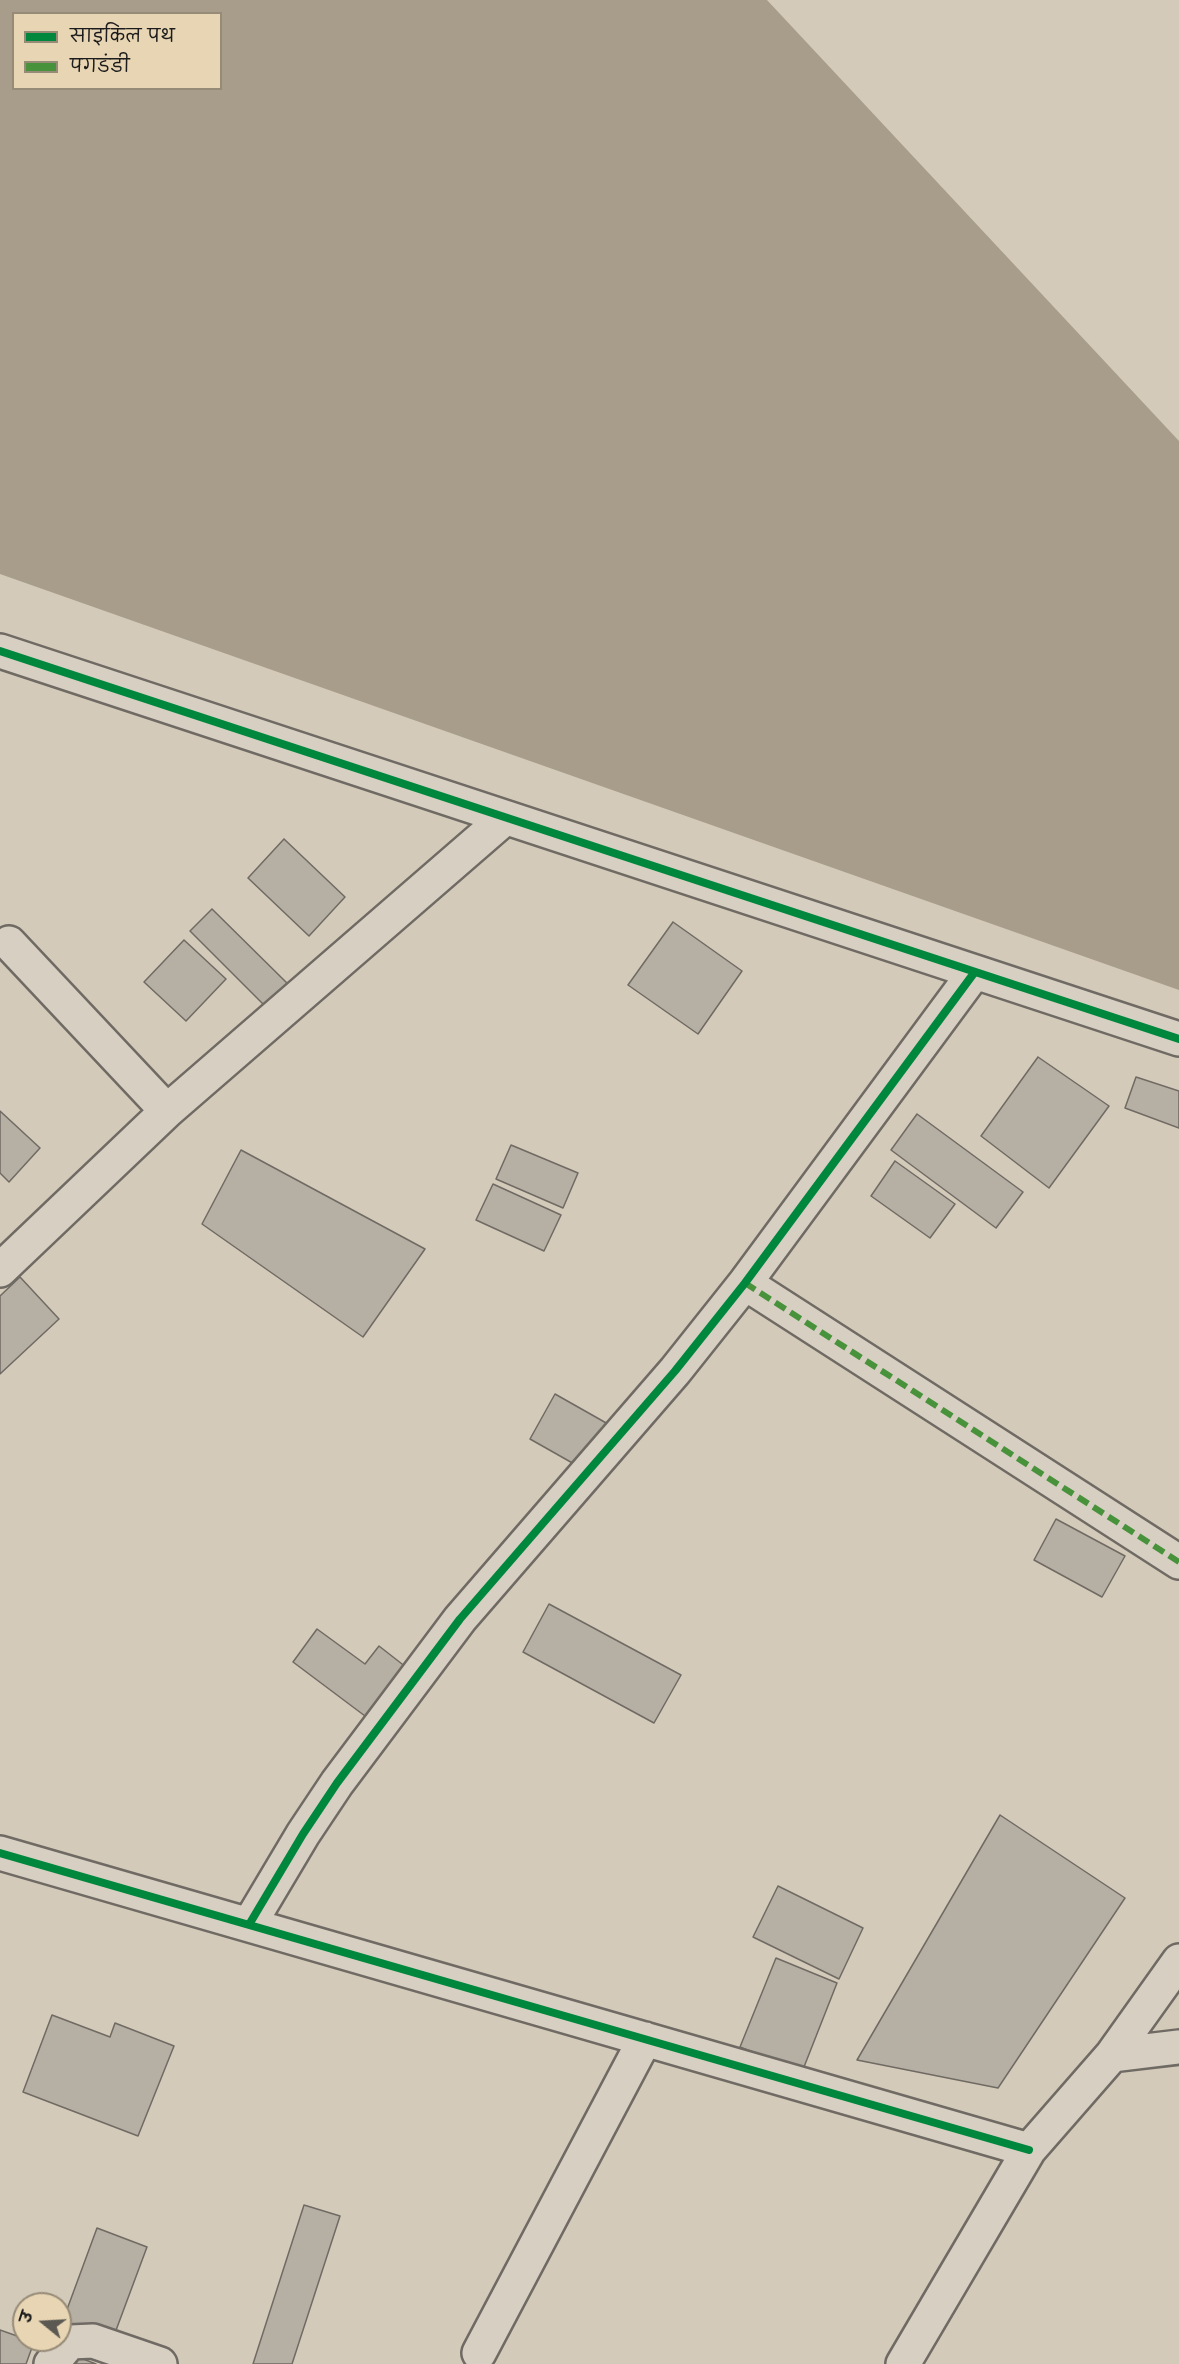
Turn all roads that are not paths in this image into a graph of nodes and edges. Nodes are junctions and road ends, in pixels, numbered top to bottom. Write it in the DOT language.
graph roads {
  1 [pos="0,651"];
  2 [pos="505,818"];
  3 [pos="9,943"];
  4 [pos="974,973"];
  5 [pos="1179,1039"];
  6 [pos="167,1111"];
  7 [pos="0,1270"];
  8 [pos="745,1283"];
  9 [pos="1179,1562"];
  10 [pos="0,1853"];
  11 [pos="250,1923"];
  12 [pos="1179,1961"];
  13 [pos="645,2039"];
  14 [pos="1179,2047"];
  15 [pos="1112,2055"];
  16 [pos="1029,2150"];
  17 [pos="478,2353"];
  18 [pos="51,2364"];
  19 [pos="160,2364"];
  20 [pos="903,2364"];
  1 -- 2 [label="street"];
  2 -- 4 [label="street"];
  2 -- 6 [label="street"];
  3 -- 6 [label="street"];
  4 -- 5 [label="street"];
  4 -- 8 [label="street"];
  6 -- 7 [label="street"];
  8 -- 9 [label="street"];
  8 -- 11 [label="street"];
  10 -- 11 [label="street"];
  11 -- 13 [label="street"];
  12 -- 15 [label="street"];
  13 -- 16 [label="street"];
  13 -- 17 [label="street"];
  14 -- 15 [label="street"];
  15 -- 16 [label="street"];
  16 -- 20 [label="street"];
  18 -- 19 [label="street"];
}
